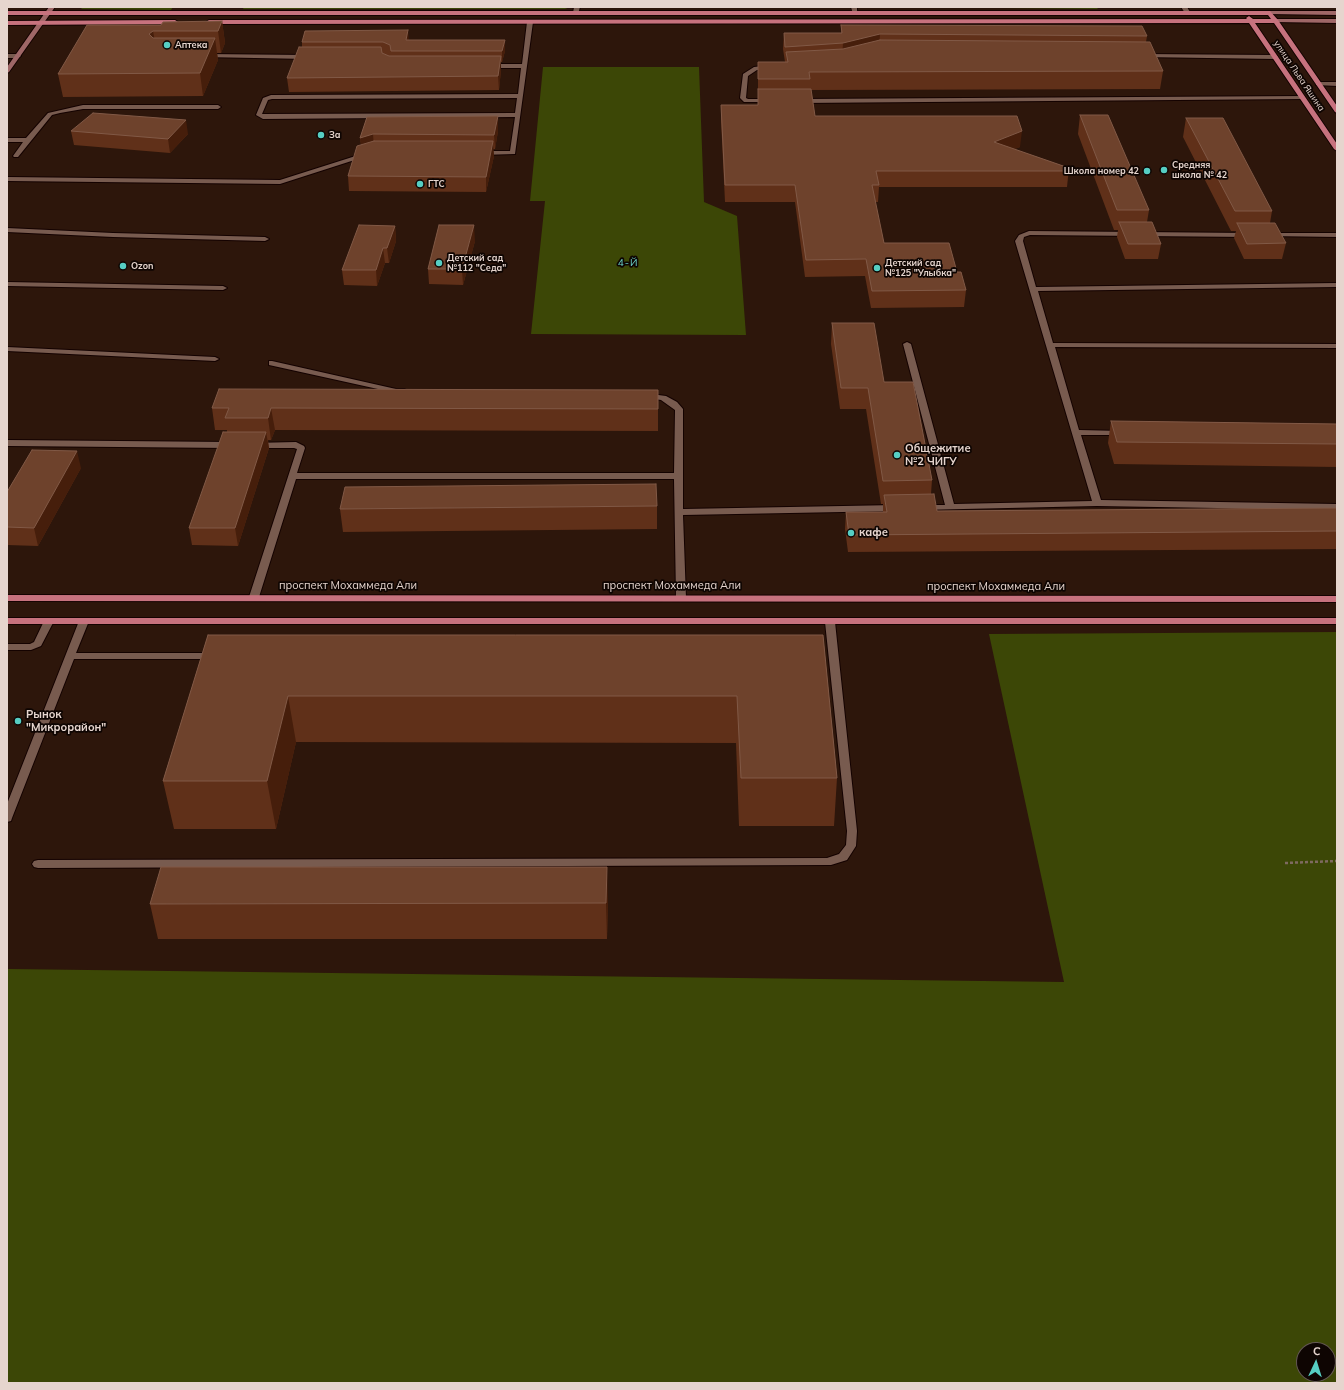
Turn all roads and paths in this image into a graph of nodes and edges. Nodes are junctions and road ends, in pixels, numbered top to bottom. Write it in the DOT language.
graph roads {
  1 [pos="52,7"];
  2 [pos="576,10"];
  3 [pos="855,10"];
  4 [pos="1185,10"];
  5 [pos="1246,13"];
  6 [pos="1270,13"];
  7 [pos="1337,13"];
  8 [pos="7,14"];
  9 [pos="48,14"];
  10 [pos="1252,21"];
  11 [pos="1276,21"];
  12 [pos="1337,21"];
  13 [pos="180,22"];
  14 [pos="204,22"];
  15 [pos="530,22"];
  16 [pos="7,23"];
  17 [pos="41,23"];
  18 [pos="7,56"];
  19 [pos="18,56"];
  20 [pos="196,56"];
  21 [pos="1133,56"];
  22 [pos="1275,56"];
  23 [pos="314,57"];
  24 [pos="485,66"];
  25 [pos="524,66"];
  26 [pos="779,67"];
  27 [pos="7,71"];
  28 [pos="1318,84"];
  29 [pos="1337,84"];
  30 [pos="520,96"];
  31 [pos="1302,97"];
  32 [pos="778,101"];
  33 [pos="794,101"];
  34 [pos="218,107"];
  35 [pos="1337,111"];
  36 [pos="516,115"];
  37 [pos="7,140"];
  38 [pos="28,140"];
  39 [pos="1337,149"];
  40 [pos="374,152"];
  41 [pos="474,153"];
  42 [pos="16,156"];
  43 [pos="7,179"];
  44 [pos="7,230"];
  45 [pos="1337,235"];
  46 [pos="265,239"];
  47 [pos="7,284"];
  48 [pos="1337,285"];
  49 [pos="223,288"];
  50 [pos="1033,289"];
  51 [pos="907,344"];
  52 [pos="1050,345"];
  53 [pos="1337,346"];
  54 [pos="7,349"];
  55 [pos="215,359"];
  56 [pos="272,363"];
  57 [pos="412,391"];
  58 [pos="636,395"];
  59 [pos="1076,432"];
  60 [pos="1131,433"];
  61 [pos="7,443"];
  62 [pos="293,476"];
  63 [pos="678,476"];
  64 [pos="1097,503"];
  65 [pos="950,507"];
  66 [pos="1337,507"];
  67 [pos="678,512"];
  68 [pos="254,597"];
  69 [pos="7,598"];
  70 [pos="681,598"];
  71 [pos="1337,599"];
  72 [pos="7,621"];
  73 [pos="49,621"];
  74 [pos="84,621"];
  75 [pos="1337,621"];
  76 [pos="830,622"];
  77 [pos="7,647"];
  78 [pos="70,656"];
  79 [pos="221,656"];
  80 [pos="7,818"];
  81 [pos="1337,861"];
  82 [pos="1285,863"];
  83 [pos="38,864"];
  1 -- 9 [label="street"];
  2 -- 3 [label="main road"];
  2 -- 9 [label="main road"];
  3 -- 4 [label="main road"];
  4 -- 5 [label="main road"];
  5 -- 6 [label="main road"];
  5 -- 10 [label="main road, улица Льва Яшина"];
  6 -- 7 [label="street"];
  6 -- 11 [label="main road, улица Льва Яшина"];
  8 -- 9 [label="main road"];
  9 -- 17 [label="street"];
  10 -- 11 [label="main road"];
  10 -- 15 [label="main road"];
  10 -- 22 [label="main road, улица Льва Яшина"];
  11 -- 12 [label="street"];
  11 -- 28 [label="main road, улица Льва Яшина"];
  13 -- 17 [label="main road"];
  14 -- 15 [label="main road"];
  15 -- 25 [label="lane"];
  16 -- 17 [label="main road"];
  17 -- 19 [label="street"];
  18 -- 19 [label="lane"];
  19 -- 27 [label="street"];
  20 -- 23 [label="lane"];
  21 -- 22 [label="lane"];
  22 -- 31 [label="main road, улица Льва Яшина"];
  24 -- 25 [label="lane"];
  25 -- 30 [label="lane"];
  26 -- 32 [label="lane"];
  28 -- 29 [label="lane"];
  28 -- 35 [label="main road, улица Льва Яшина"];
  30 -- 36 [label="lane"];
  30 -- 36 [label="lane"];
  31 -- 33 [label="lane"];
  31 -- 39 [label="main road, улица Льва Яшина"];
  34 -- 38 [label="lane"];
  36 -- 41 [label="lane"];
  37 -- 38 [label="lane"];
  38 -- 42 [label="lane"];
  40 -- 43 [label="lane"];
  44 -- 46 [label="lane"];
  45 -- 50 [label="lane"];
  47 -- 49 [label="lane"];
  48 -- 50 [label="lane"];
  50 -- 52 [label="lane"];
  51 -- 65 [label="lane"];
  52 -- 53 [label="lane"];
  52 -- 59 [label="lane"];
  54 -- 55 [label="lane"];
  56 -- 57 [label="lane"];
  58 -- 63 [label="lane"];
  59 -- 60 [label="lane"];
  59 -- 64 [label="lane"];
  61 -- 62 [label="lane"];
  62 -- 63 [label="lane"];
  62 -- 68 [label="lane"];
  63 -- 67 [label="lane"];
  64 -- 65 [label="lane"];
  64 -- 66 [label="lane"];
  65 -- 67 [label="lane"];
  67 -- 70 [label="lane"];
  68 -- 69 [label="main road, проспект Мохаммеда Али"];
  68 -- 70 [label="main road, проспект Мохаммеда Али"];
  70 -- 71 [label="main road, проспект Мохаммеда Али"];
  72 -- 73 [label="main road"];
  73 -- 74 [label="main road"];
  73 -- 77 [label="lane"];
  74 -- 76 [label="main road"];
  74 -- 78 [label="lane"];
  75 -- 76 [label="main road"];
  76 -- 83 [label="lane"];
  78 -- 79 [label="lane"];
  78 -- 80 [label="lane"];
  81 -- 82 [label="path"];
}
